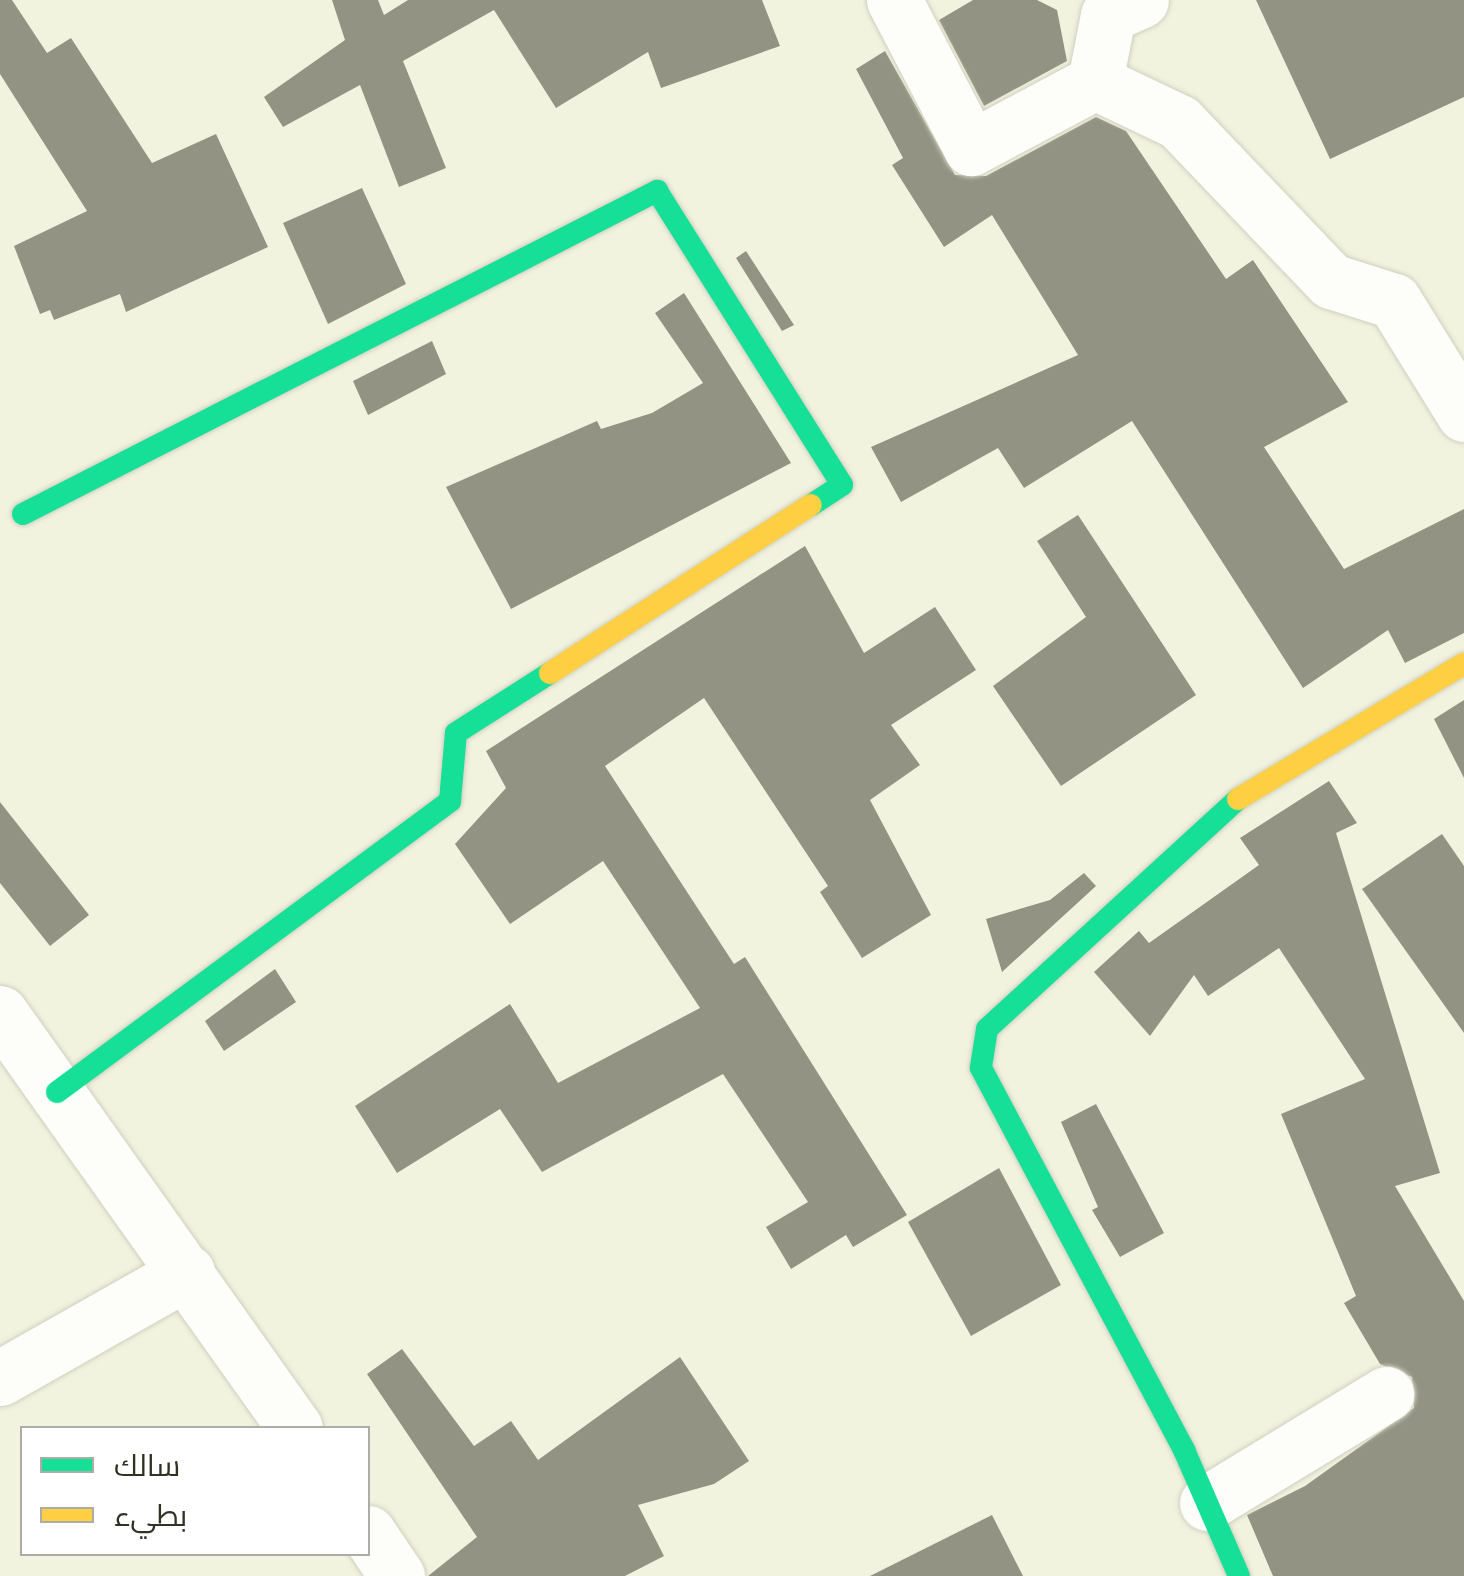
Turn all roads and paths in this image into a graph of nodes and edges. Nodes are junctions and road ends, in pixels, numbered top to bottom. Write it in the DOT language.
graph roads {
  1 [pos="894,0"];
  2 [pos="1141,0"];
  3 [pos="1096,82"];
  4 [pos="1464,414"];
  5 [pos="24,514"];
  6 [pos="1464,664"];
  7 [pos="0,1013"];
  8 [pos="57,1092"];
  9 [pos="187,1272"];
  10 [pos="0,1378"];
  11 [pos="1386,1394"];
  12 [pos="294,1426"];
  13 [pos="1207,1503"];
  14 [pos="370,1536"];
  15 [pos="397,1576"];
  16 [pos="1239,1576"];
  1 -- 3 [label="street"];
  2 -- 3 [label="street"];
  3 -- 4 [label="street"];
  5 -- 8 [label="street"];
  6 -- 13 [label="street"];
  7 -- 8 [label="street"];
  8 -- 9 [label="street"];
  9 -- 10 [label="street"];
  9 -- 12 [label="street"];
  11 -- 13 [label="street"];
  13 -- 16 [label="street"];
  14 -- 15 [label="street"];
}
